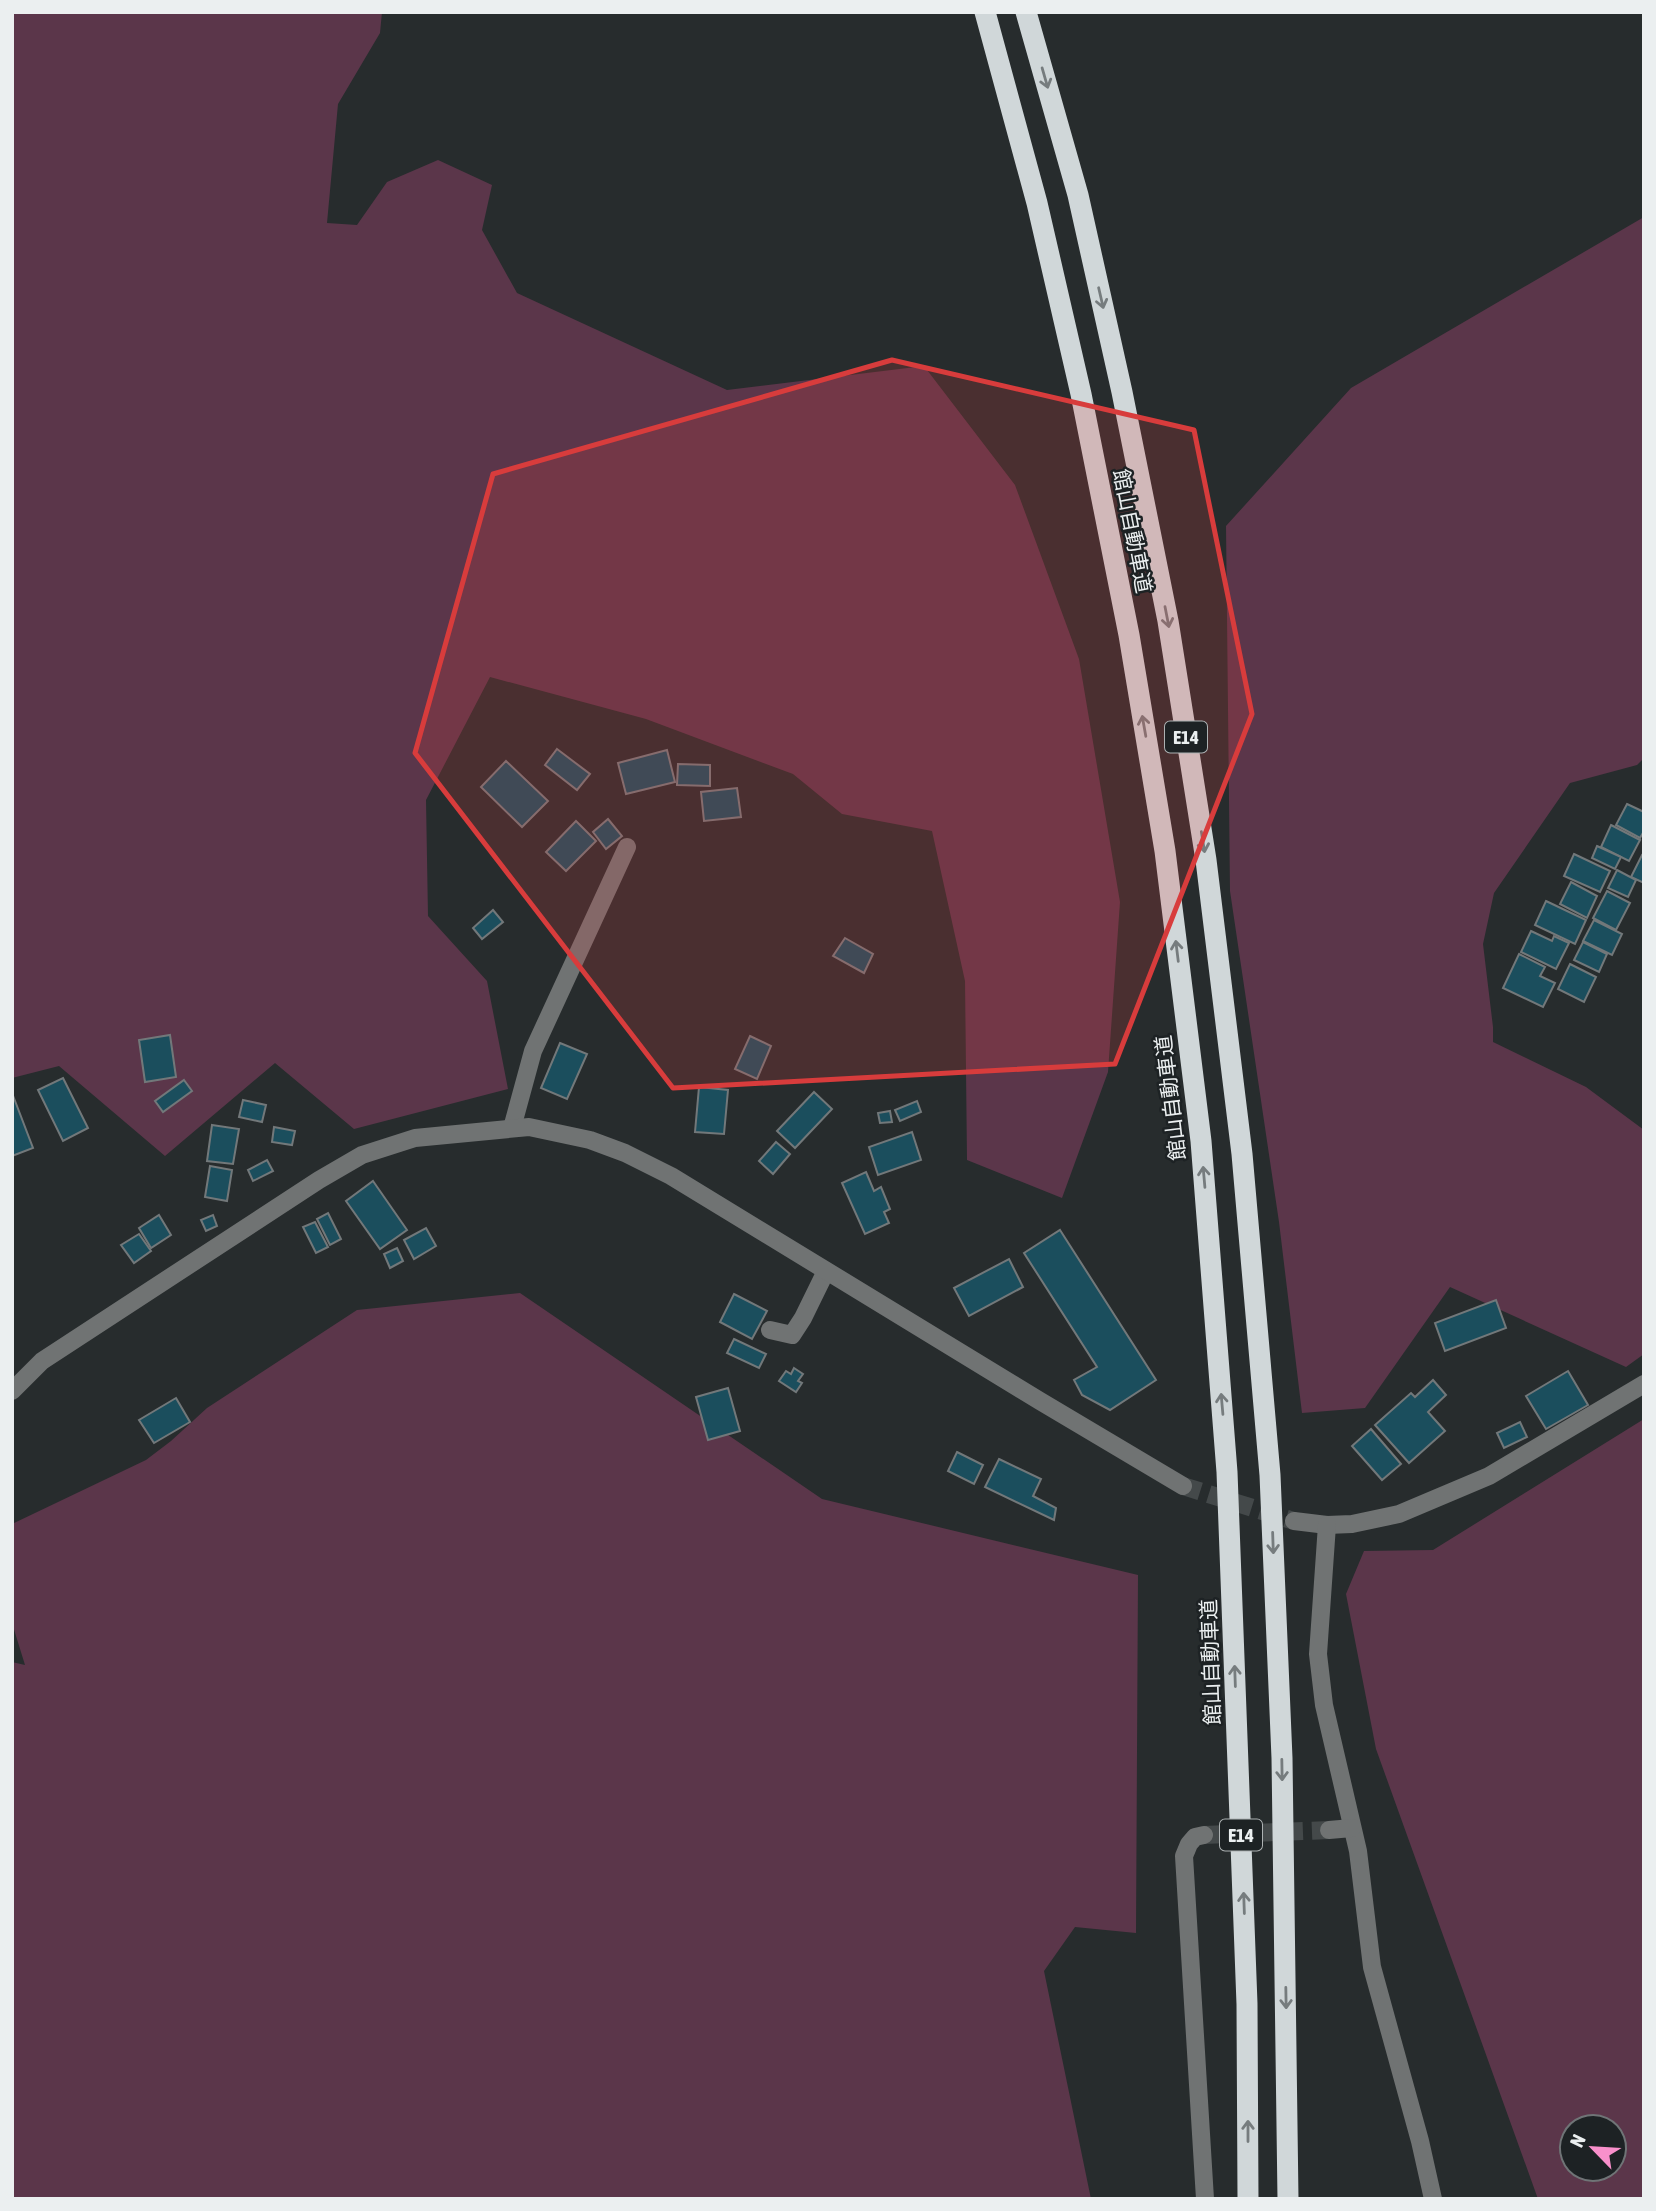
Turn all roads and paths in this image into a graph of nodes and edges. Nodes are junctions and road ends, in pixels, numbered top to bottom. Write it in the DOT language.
graph roads {
  1 [pos="985,12"];
  2 [pos="1026,12"];
  3 [pos="627,847"];
  4 [pos="512,1128"];
  5 [pos="826,1271"];
  6 [pos="770,1329"];
  7 [pos="1644,1384"];
  8 [pos="12,1391"];
  9 [pos="1183,1486"];
  10 [pos="1294,1521"];
  11 [pos="1327,1525"];
  12 [pos="1353,1828"];
  13 [pos="1329,1830"];
  14 [pos="1204,1835"];
  15 [pos="1205,2199"];
  16 [pos="1248,2199"];
  17 [pos="1288,2199"];
  18 [pos="1433,2199"];
  16 -- 1 [label="highway, 館山自動車道 / E14, one-way"];
  2 -- 17 [label="highway, 館山自動車道 / E14, one-way"];
  3 -- 4 [label="street"];
  4 -- 5 [label="street"];
  4 -- 8 [label="street"];
  5 -- 6 [label="street"];
  5 -- 9 [label="street"];
  7 -- 11 [label="street"];
  10 -- 11 [label="street"];
  11 -- 12 [label="street"];
  12 -- 13 [label="street"];
  12 -- 18 [label="street"];
  14 -- 15 [label="street"];
}
